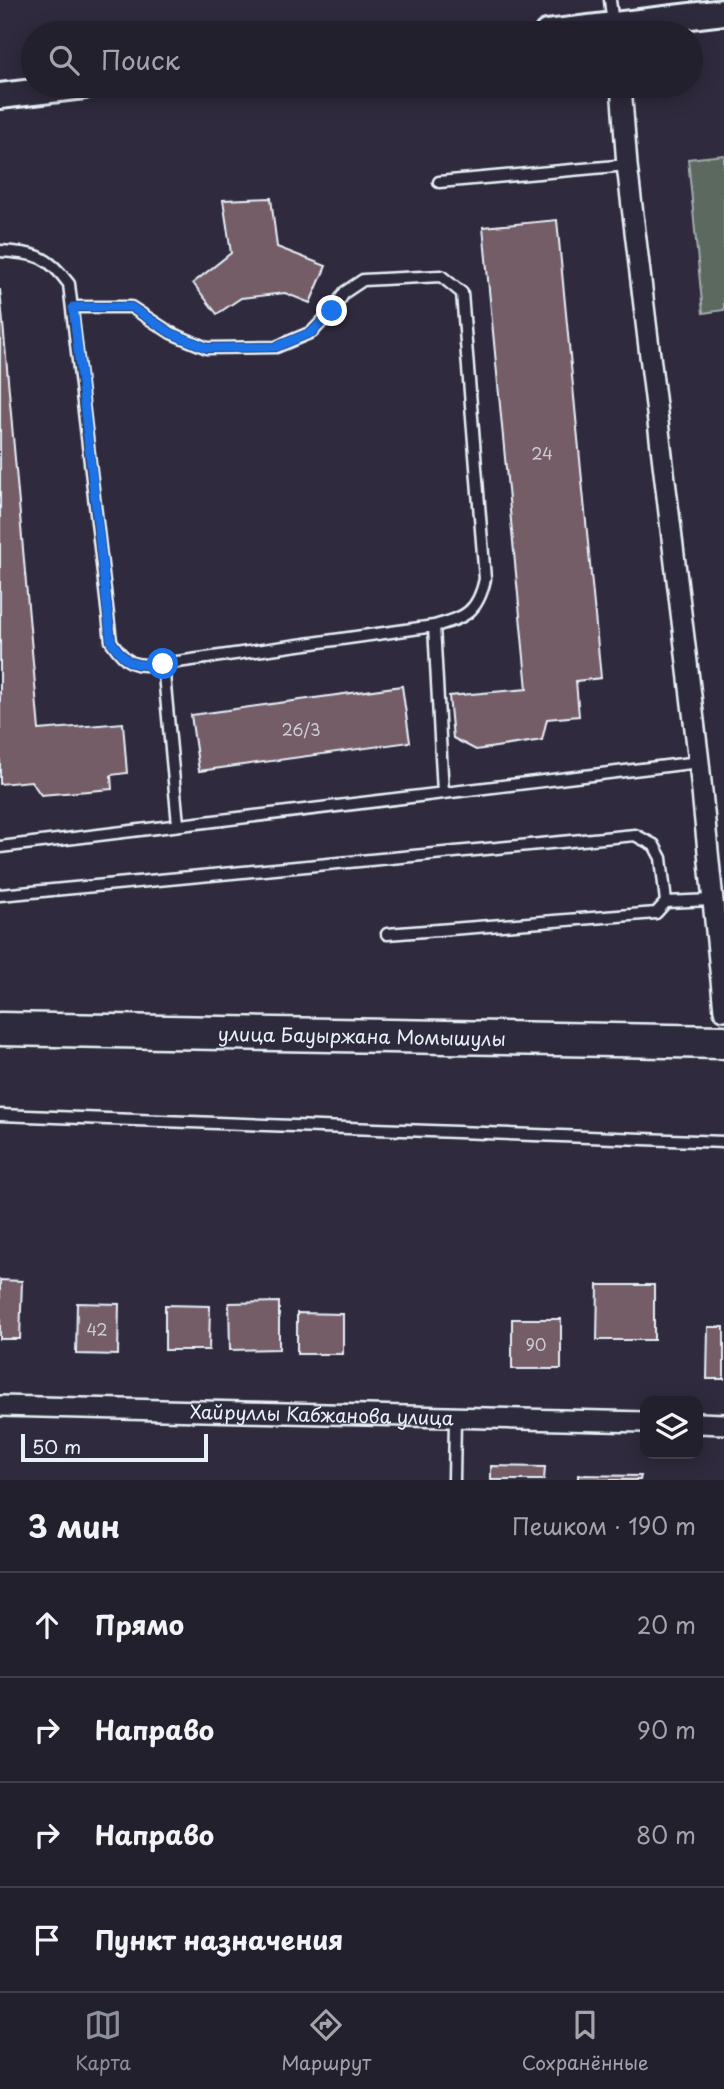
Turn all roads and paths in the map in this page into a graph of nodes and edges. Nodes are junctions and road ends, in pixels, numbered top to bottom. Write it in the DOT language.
graph roads {
  1 [pos="610,0"];
  2 [pos="724,12"];
  3 [pos="613,21"];
  4 [pos="666,21"];
  5 [pos="21,94"];
  6 [pos="0,96"];
  7 [pos="622,98"];
  8 [pos="627,164"];
  9 [pos="439,182"];
  10 [pos="0,251"];
  11 [pos="73,307"];
  12 [pos="434,626"];
  13 [pos="163,664"];
  14 [pos="699,762"];
  15 [pos="443,793"];
  16 [pos="178,824"];
  17 [pos="0,847"];
  18 [pos="0,895"];
  19 [pos="712,900"];
  20 [pos="666,902"];
  21 [pos="387,934"];
  22 [pos="724,1010"];
  23 [pos="0,1029"];
  24 [pos="724,1042"];
  25 [pos="0,1115"];
  26 [pos="724,1142"];
  27 [pos="0,1406"];
  28 [pos="455,1418"];
  29 [pos="640,1422"];
  30 [pos="703,1423"];
  31 [pos="724,1424"];
  32 [pos="454,1480"];
  1 -- 3 [label="lane"];
  2 -- 4 [label="street"];
  5 -- 6 [label="street"];
  7 -- 8 [label="street"];
  8 -- 9 [label="lane"];
  8 -- 14 [label="street"];
  10 -- 11 [label="lane"];
  11 -- 12 [label="lane"];
  11 -- 13 [label="lane"];
  12 -- 13 [label="lane"];
  12 -- 15 [label="lane"];
  13 -- 16 [label="lane"];
  14 -- 15 [label="lane"];
  14 -- 19 [label="street"];
  15 -- 16 [label="lane"];
  16 -- 17 [label="lane"];
  18 -- 20 [label="lane"];
  19 -- 20 [label="lane"];
  19 -- 22 [label="street"];
  20 -- 21 [label="lane"];
  23 -- 24 [label="main road, улица Бауыржана Момышулы"];
  25 -- 26 [label="lane"];
  27 -- 28 [label="street, Хайруллы Кабжанова улица"];
  28 -- 29 [label="street, Хайруллы Кабжанова улица"];
  28 -- 32 [label="lane"];
  30 -- 31 [label="street"];
}
